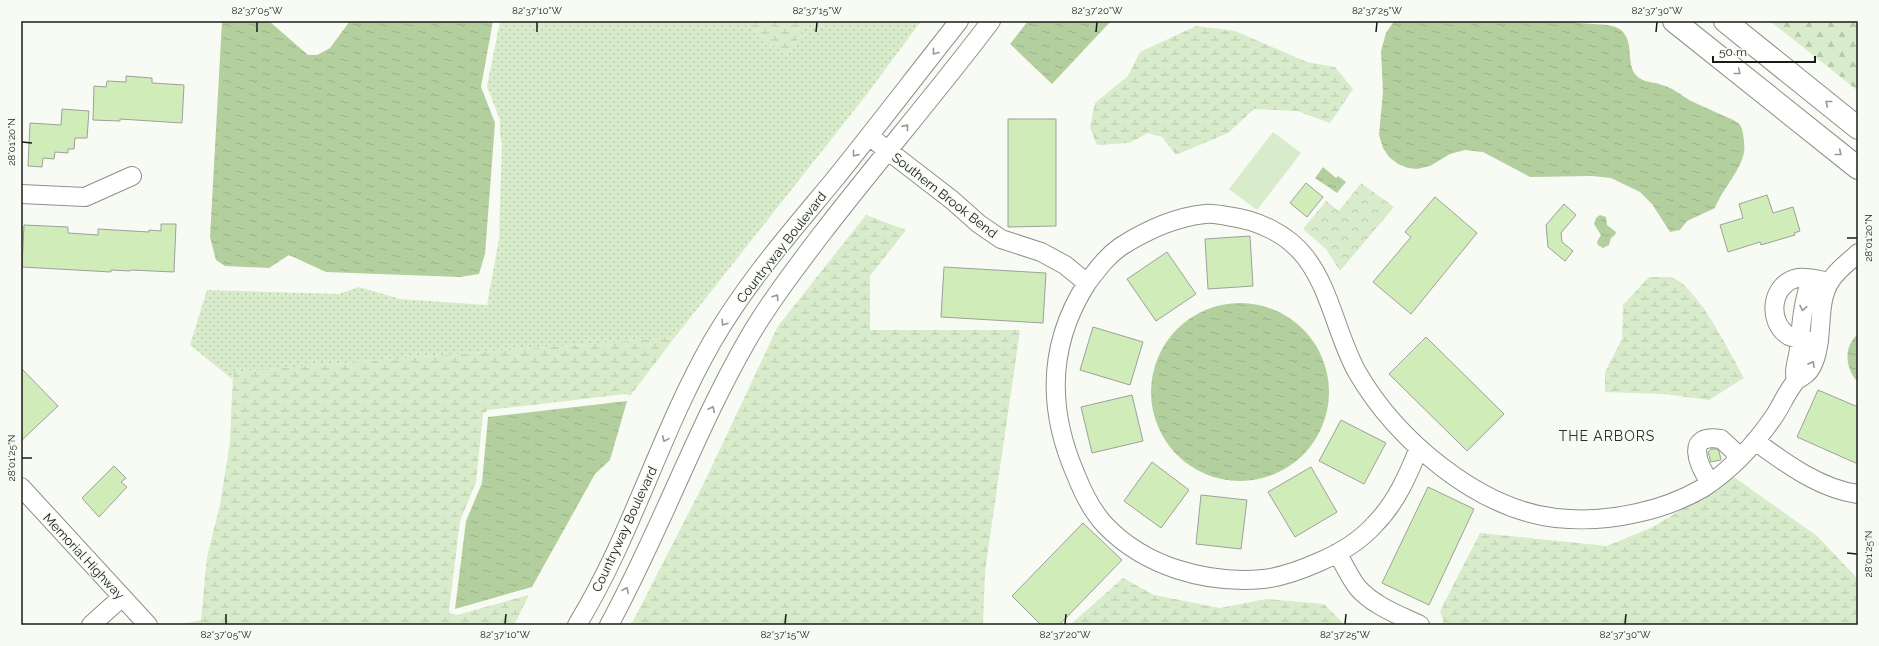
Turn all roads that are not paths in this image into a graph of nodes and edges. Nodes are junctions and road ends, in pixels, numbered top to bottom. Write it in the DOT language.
graph roads {
  1 [pos="958,21"];
  2 [pos="992,21"];
  3 [pos="1674,21"];
  4 [pos="1725,21"];
  5 [pos="1858,128"];
  6 [pos="869,136"];
  7 [pos="888,150"];
  8 [pos="1858,168"];
  9 [pos="132,176"];
  10 [pos="21,194"];
  11 [pos="1858,253"];
  12 [pos="1811,279"];
  13 [pos="1829,282"];
  14 [pos="1087,283"];
  15 [pos="1799,339"];
  16 [pos="1819,342"];
  17 [pos="1796,380"];
  18 [pos="1755,441"];
  19 [pos="1419,448"];
  20 [pos="1737,459"];
  21 [pos="1710,482"];
  22 [pos="21,487"];
  23 [pos="1858,494"];
  24 [pos="632,514"];
  25 [pos="658,525"];
  26 [pos="1337,553"];
  27 [pos="122,597"];
  28 [pos="91,625"];
  29 [pos="148,625"];
  30 [pos="577,625"];
  31 [pos="609,625"];
  32 [pos="1420,625"];
  1 -- 6 [label="street, Countryway Boulevard, one-way"];
  7 -- 2 [label="street, Countryway Boulevard, one-way"];
  3 -- 8 [label="main road, one-way"];
  5 -- 4 [label="main road, one-way"];
  6 -- 7 [label="street, Southern Brook Bend"];
  6 -- 24 [label="street, Countryway Boulevard, one-way"];
  7 -- 14 [label="street, Southern Brook Bend"];
  25 -- 7 [label="street, Countryway Boulevard, one-way"];
  9 -- 10 [label="street"];
  11 -- 13 [label="street"];
  12 -- 13 [label="street"];
  12 -- 15 [label="street, one-way"];
  12 -- 15 [label="street"];
  13 -- 16 [label="street"];
  14 -- 19 [label="street"];
  14 -- 26 [label="street"];
  15 -- 16 [label="street"];
  15 -- 17 [label="street"];
  17 -- 16 [label="street, one-way"];
  17 -- 18 [label="street"];
  18 -- 20 [label="street"];
  18 -- 23 [label="street"];
  19 -- 21 [label="street"];
  19 -- 26 [label="street"];
  20 -- 21 [label="street"];
  20 -- 21 [label="street"];
  22 -- 27 [label="street, Memorial Highway"];
  24 -- 25 [label="street"];
  24 -- 30 [label="street, Countryway Boulevard"];
  31 -- 25 [label="street, Countryway Boulevard, one-way"];
  26 -- 32 [label="street"];
  27 -- 28 [label="street"];
  27 -- 29 [label="street, Memorial Highway"];
}
